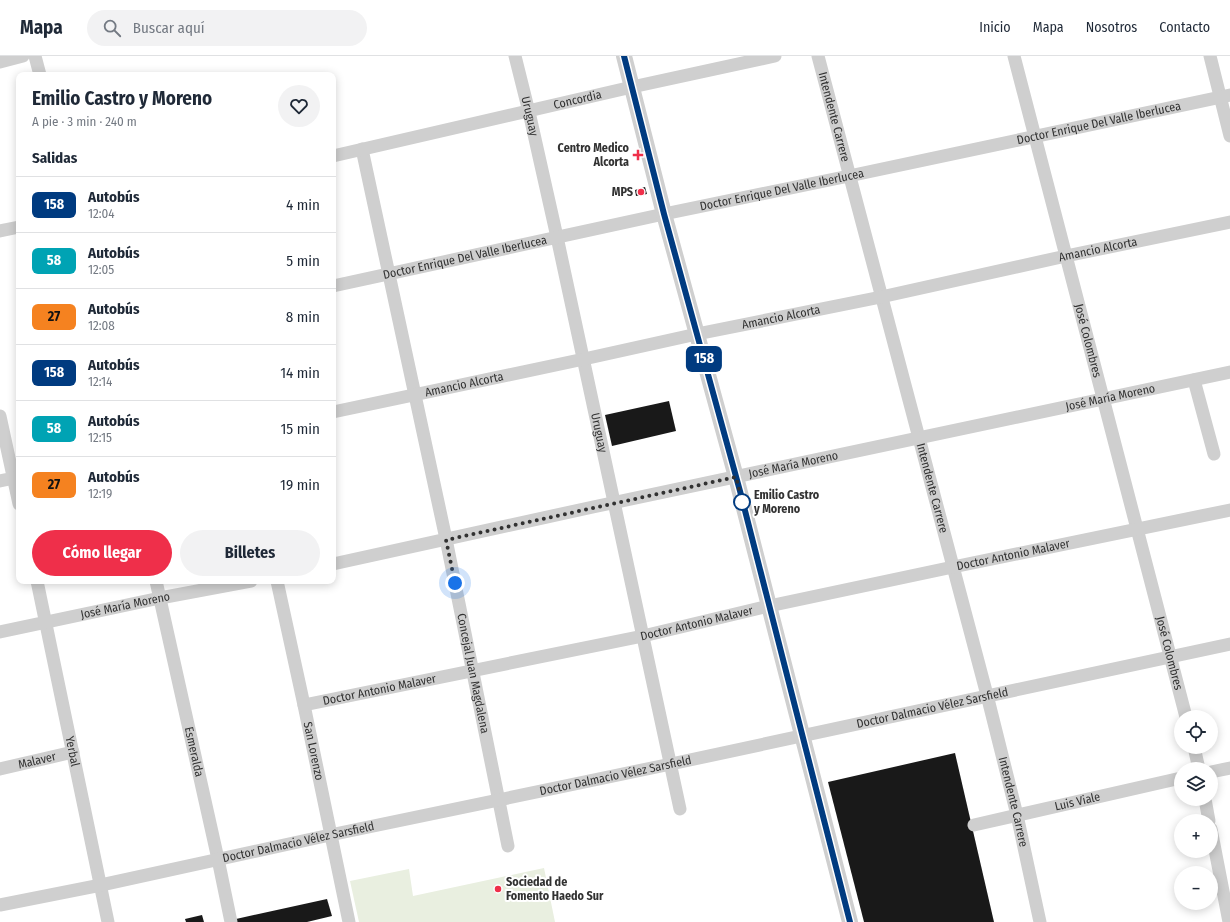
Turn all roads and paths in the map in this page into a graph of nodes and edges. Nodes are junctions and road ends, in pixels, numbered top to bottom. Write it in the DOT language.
graph roads {
  1 [pos="23,56"];
  2 [pos="35,56"];
  3 [pos="515,56"];
  4 [pos="624,56"];
  5 [pos="775,56"];
  6 [pos="818,56"];
  7 [pos="1014,56"];
  8 [pos="1210,56"];
  9 [pos="0,62"];
  10 [pos="39,72"];
  11 [pos="632,87"];
  12 [pos="1225,96"];
  13 [pos="529,112"];
  14 [pos="1230,136"];
  15 [pos="1034,137"];
  16 [pos="362,149"];
  17 [pos="336,155"];
  18 [pos="849,176"];
  19 [pos="664,214"];
  20 [pos="1230,222"];
  21 [pos="16,228"];
  22 [pos="0,231"];
  23 [pos="558,238"];
  24 [pos="1066,256"];
  25 [pos="388,274"];
  26 [pos="336,285"];
  27 [pos="881,297"];
  28 [pos="697,334"];
  29 [pos="584,359"];
  30 [pos="1230,372"];
  31 [pos="1194,380"];
  32 [pos="414,394"];
  33 [pos="1104,399"];
  34 [pos="336,411"];
  35 [pos="0,416"];
  36 [pos="918,438"];
  37 [pos="1214,454"];
  38 [pos="16,477"];
  39 [pos="736,477"];
  40 [pos="0,481"];
  41 [pos="615,502"];
  42 [pos="1230,510"];
  43 [pos="1136,529"];
  44 [pos="446,540"];
  45 [pos="336,563"];
  46 [pos="953,567"];
  47 [pos="38,584"];
  48 [pos="157,584"];
  49 [pos="235,584"];
  50 [pos="277,584"];
  51 [pos="160,598"];
  52 [pos="769,606"];
  53 [pos="46,623"];
  54 [pos="0,632"];
  55 [pos="643,636"];
  56 [pos="1230,644"];
  57 [pos="1171,656"];
  58 [pos="473,670"];
  59 [pos="988,696"];
  60 [pos="304,706"];
  61 [pos="1184,710"];
  62 [pos="802,736"];
  63 [pos="73,752"];
  64 [pos="671,764"];
  65 [pos="1230,768"];
  66 [pos="0,769"];
  67 [pos="1218,771"];
  68 [pos="1174,780"];
  69 [pos="499,800"];
  70 [pos="680,809"];
  71 [pos="1017,814"];
  72 [pos="974,825"];
  73 [pos="330,835"];
  74 [pos="508,846"];
  75 [pos="1217,858"];
  76 [pos="218,859"];
  77 [pos="101,885"];
  78 [pos="0,905"];
  79 [pos="108,922"];
  80 [pos="231,922"];
  81 [pos="349,922"];
  82 [pos="850,922"];
  83 [pos="1040,922"];
  84 [pos="1229,922"];
  1 -- 9 [label="street"];
  2 -- 10 [label="street"];
  3 -- 13 [label="street, Uruguay"];
  4 -- 11 [label="street"];
  5 -- 11 [label="street, Concordia"];
  6 -- 18 [label="street, Intendente Carrere"];
  7 -- 15 [label="street, José Colombres"];
  8 -- 12 [label="street"];
  11 -- 13 [label="street, Concordia"];
  11 -- 19 [label="street"];
  12 -- 14 [label="street"];
  12 -- 15 [label="street, Doctor Enrique Del Valle Iberlucea"];
  13 -- 16 [label="street, Concordia"];
  13 -- 23 [label="street, Uruguay"];
  15 -- 18 [label="street, Doctor Enrique Del Valle Iberlucea"];
  15 -- 24 [label="street, José Colombres"];
  16 -- 17 [label="street, Concordia"];
  16 -- 25 [label="street, Concejal Juan Magdalena"];
  18 -- 19 [label="street, Doctor Enrique Del Valle Iberlucea"];
  18 -- 27 [label="street, Intendente Carrere"];
  19 -- 23 [label="street, Doctor Enrique Del Valle Iberlucea"];
  19 -- 28 [label="street"];
  20 -- 24 [label="street, Amancio Alcorta"];
  21 -- 22 [label="street"];
  23 -- 25 [label="street, Doctor Enrique Del Valle Iberlucea"];
  23 -- 29 [label="street, Uruguay"];
  24 -- 27 [label="street, Amancio Alcorta"];
  24 -- 33 [label="street, José Colombres"];
  25 -- 26 [label="street, Doctor Enrique Del Valle Iberlucea"];
  25 -- 32 [label="street, Concejal Juan Magdalena"];
  27 -- 28 [label="street, Amancio Alcorta"];
  27 -- 36 [label="street, Intendente Carrere"];
  28 -- 29 [label="street, Amancio Alcorta"];
  28 -- 39 [label="street"];
  29 -- 32 [label="street, Amancio Alcorta"];
  29 -- 41 [label="street, Uruguay"];
  30 -- 31 [label="street, José María Moreno"];
  31 -- 33 [label="street, José María Moreno"];
  31 -- 37 [label="street"];
  32 -- 34 [label="street, Amancio Alcorta"];
  32 -- 44 [label="street, Concejal Juan Magdalena"];
  33 -- 36 [label="street, José María Moreno"];
  33 -- 43 [label="street, José Colombres"];
  35 -- 38 [label="street"];
  36 -- 39 [label="street, José María Moreno"];
  36 -- 46 [label="street, Intendente Carrere"];
  38 -- 40 [label="street"];
  39 -- 41 [label="street, José María Moreno"];
  39 -- 52 [label="street"];
  41 -- 44 [label="street, José María Moreno"];
  41 -- 55 [label="street, Uruguay"];
  42 -- 43 [label="street, Doctor Antonio Malaver"];
  43 -- 46 [label="street, Doctor Antonio Malaver"];
  43 -- 57 [label="street, José Colombres"];
  44 -- 45 [label="street, José María Moreno"];
  44 -- 58 [label="street, Concejal Juan Magdalena"];
  46 -- 52 [label="street, Doctor Antonio Malaver"];
  46 -- 59 [label="street, Intendente Carrere"];
  47 -- 53 [label="street, Yerbal"];
  48 -- 51 [label="street, Esmeralda"];
  49 -- 51 [label="street, José María Moreno"];
  50 -- 60 [label="street, San Lorenzo"];
  51 -- 53 [label="street, José María Moreno"];
  51 -- 76 [label="street, Esmeralda"];
  52 -- 55 [label="street, Doctor Antonio Malaver"];
  52 -- 62 [label="street"];
  53 -- 54 [label="street, José María Moreno"];
  53 -- 63 [label="street, Yerbal"];
  55 -- 58 [label="street, Doctor Antonio Malaver"];
  55 -- 64 [label="street, Uruguay"];
  56 -- 57 [label="street, Doctor Dalmacio Vélez Sarsfield"];
  57 -- 59 [label="street, Doctor Dalmacio Vélez Sarsfield"];
  57 -- 61 [label="street, José Colombres"];
  58 -- 60 [label="street, Doctor Antonio Malaver"];
  58 -- 69 [label="street, Concejal Juan Magdalena"];
  59 -- 62 [label="street, Doctor Dalmacio Vélez Sarsfield"];
  59 -- 71 [label="street, Intendente Carrere"];
  60 -- 73 [label="street, San Lorenzo"];
  62 -- 64 [label="street, Doctor Dalmacio Vélez Sarsfield"];
  62 -- 82 [label="street"];
  63 -- 66 [label="street, Malaver"];
  63 -- 77 [label="street, Yerbal"];
  64 -- 69 [label="street, Doctor Dalmacio Vélez Sarsfield"];
  64 -- 70 [label="street, Uruguay"];
  65 -- 67 [label="street"];
  68 -- 71 [label="street, Luis Viale"];
  69 -- 73 [label="street, Doctor Dalmacio Vélez Sarsfield"];
  69 -- 74 [label="street, Concejal Juan Magdalena"];
  71 -- 72 [label="street, Luis Viale"];
  71 -- 83 [label="street, Intendente Carrere"];
  73 -- 76 [label="street, Doctor Dalmacio Vélez Sarsfield"];
  73 -- 81 [label="street, San Lorenzo"];
  75 -- 84 [label="street"];
  76 -- 77 [label="street, Doctor Dalmacio Vélez Sarsfield"];
  76 -- 80 [label="street, Esmeralda"];
  77 -- 78 [label="street, Doctor Dalmacio Vélez Sarsfield"];
  77 -- 79 [label="street, Yerbal"];
}
